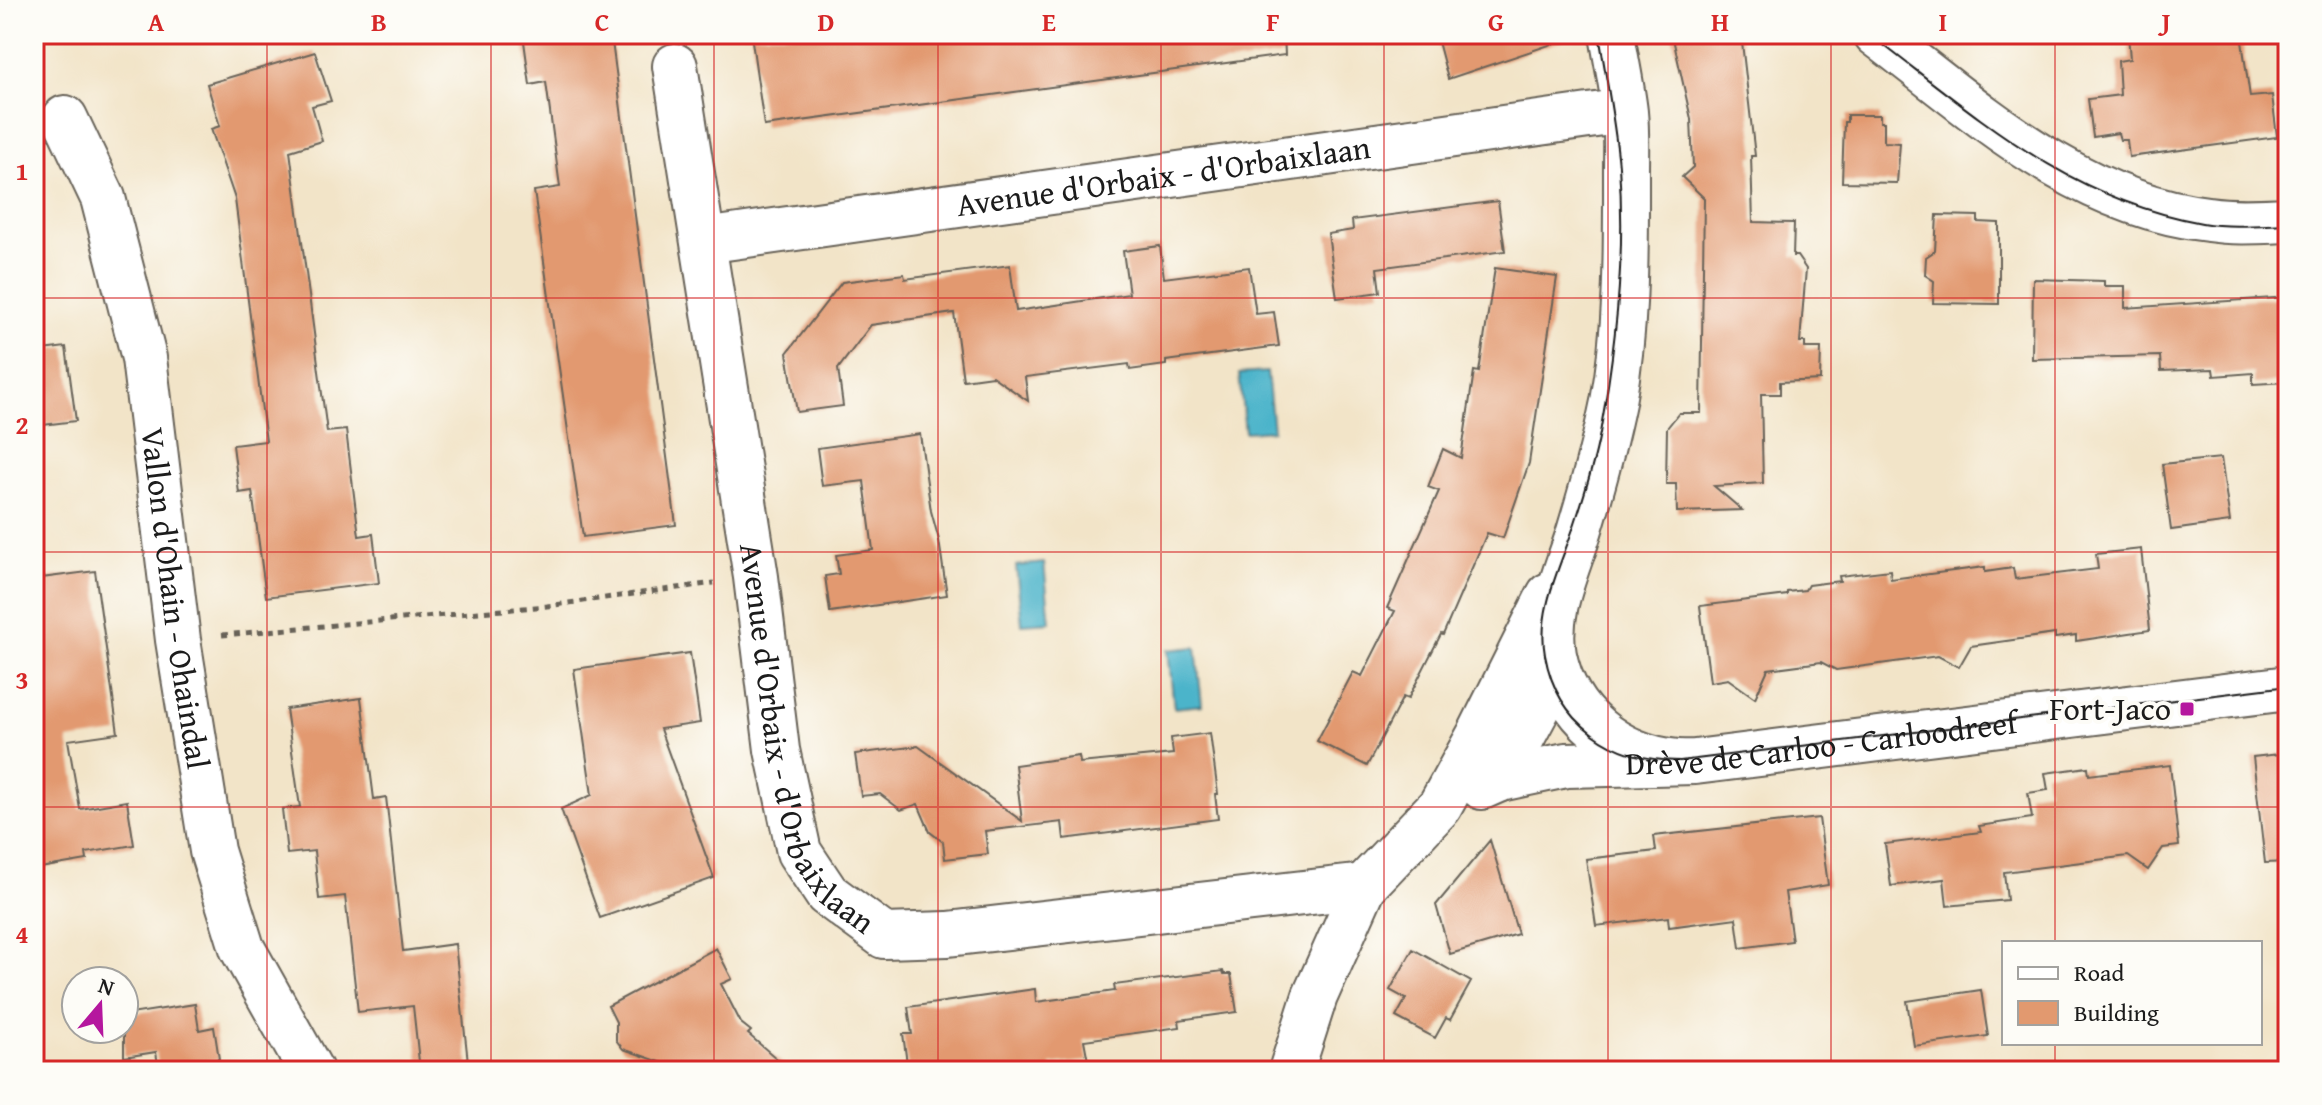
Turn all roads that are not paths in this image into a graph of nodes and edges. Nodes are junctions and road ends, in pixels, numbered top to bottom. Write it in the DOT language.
graph roads {
  1 [pos="1612,34"];
  2 [pos="1876,34"];
  3 [pos="675,66"];
  4 [pos="1624,111"];
  5 [pos="65,118"];
  6 [pos="2288,220"];
  7 [pos="704,241"];
  8 [pos="1569,563"];
  9 [pos="1557,668"];
  10 [pos="2288,688"];
  11 [pos="1677,762"];
  12 [pos="1500,779"];
  13 [pos="1440,806"];
  14 [pos="1364,886"];
  15 [pos="311,1071"];
  16 [pos="1291,1071"];
  1 -- 4 [label="street"];
  2 -- 6 [label="street"];
  3 -- 7 [label="street, Avenue d'Orbaix - d'Orbaixlaan"];
  4 -- 7 [label="street, Avenue d'Orbaix - d'Orbaixlaan"];
  4 -- 8 [label="street"];
  5 -- 15 [label="street, Vallon d'Ohain - Ohaindal"];
  7 -- 14 [label="street, Avenue d'Orbaix - d'Orbaixlaan"];
  8 -- 9 [label="street"];
  8 -- 13 [label="street"];
  9 -- 11 [label="street"];
  9 -- 12 [label="street"];
  10 -- 11 [label="street, Drève de Carloo - Carloodreef"];
  11 -- 12 [label="street, Drève de Carloo - Carloodreef"];
  12 -- 13 [label="street, Drève de Carloo - Carloodreef"];
  13 -- 14 [label="street"];
  14 -- 16 [label="street"];
}
